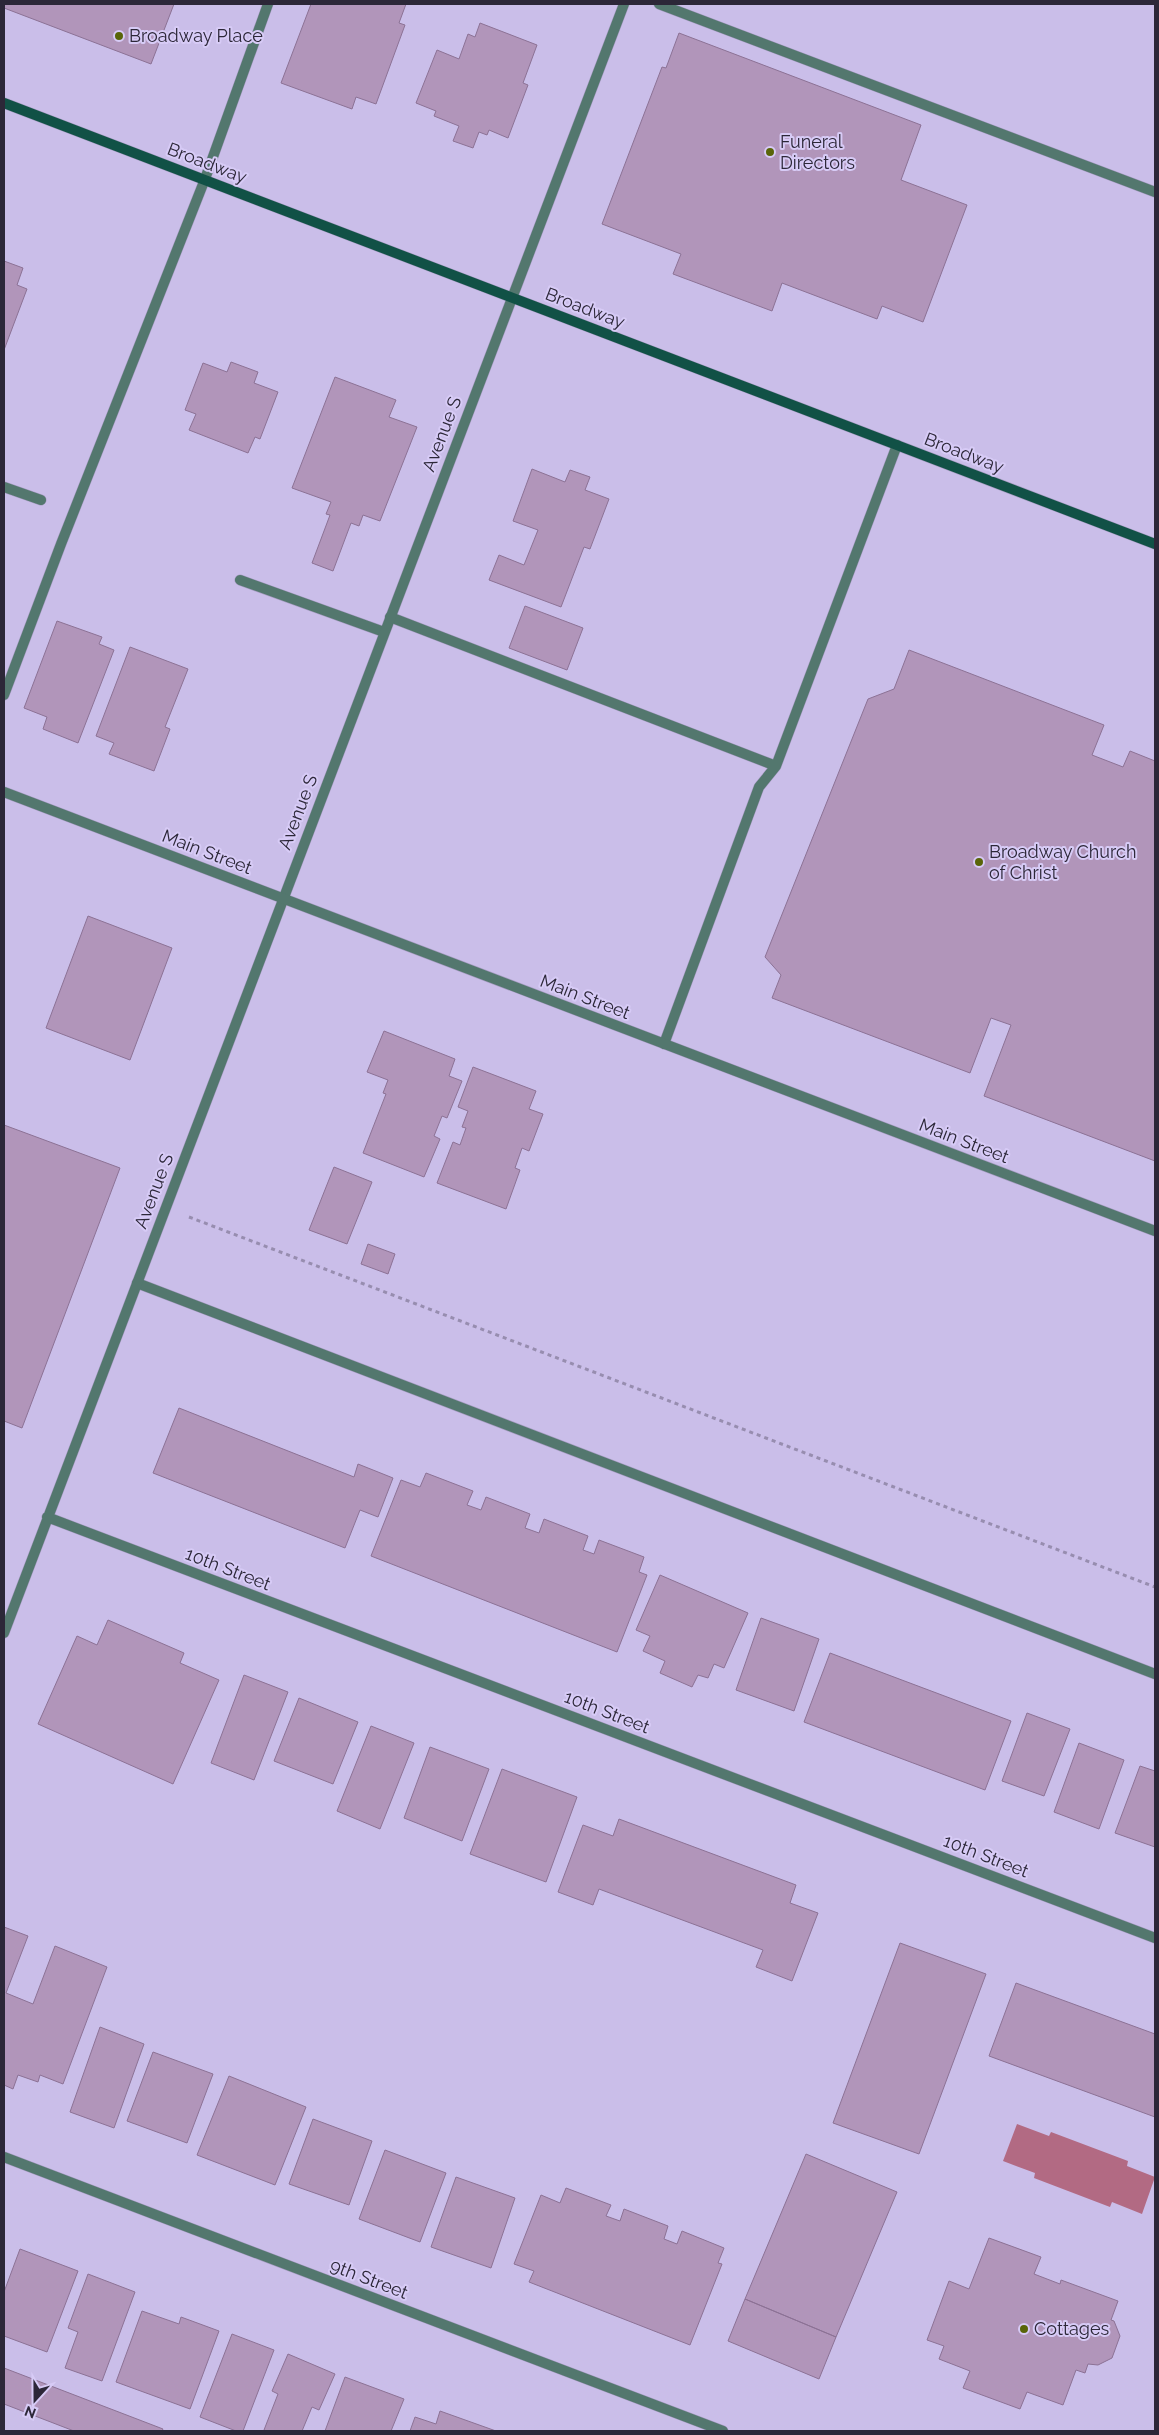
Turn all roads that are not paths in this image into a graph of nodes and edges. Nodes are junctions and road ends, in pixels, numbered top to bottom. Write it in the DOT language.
graph roads {
  1 [pos="268,4"];
  2 [pos="624,4"];
  3 [pos="659,4"];
  4 [pos="4,104"];
  5 [pos="206,179"];
  6 [pos="1155,192"];
  7 [pos="512,298"];
  8 [pos="897,445"];
  9 [pos="4,487"];
  10 [pos="42,500"];
  11 [pos="1155,544"];
  12 [pos="240,580"];
  13 [pos="390,617"];
  14 [pos="384,632"];
  15 [pos="4,695"];
  16 [pos="776,766"];
  17 [pos="4,792"];
  18 [pos="282,898"];
  19 [pos="664,1044"];
  20 [pos="1155,1231"];
  21 [pos="137,1283"];
  22 [pos="47,1517"];
  23 [pos="4,1633"];
  24 [pos="1155,1674"];
  25 [pos="1155,1938"];
  26 [pos="4,2157"];
  27 [pos="723,2431"];
  1 -- 5 [label="street"];
  2 -- 7 [label="street, Avenue S"];
  3 -- 6 [label="street"];
  4 -- 5 [label="main road, Broadway"];
  5 -- 7 [label="main road, Broadway"];
  5 -- 15 [label="street"];
  7 -- 8 [label="main road, Broadway"];
  7 -- 13 [label="street, Avenue S"];
  8 -- 11 [label="main road, Broadway"];
  8 -- 16 [label="street"];
  9 -- 10 [label="street"];
  12 -- 14 [label="street"];
  13 -- 14 [label="street, Avenue S"];
  13 -- 16 [label="street"];
  14 -- 18 [label="street, Avenue S"];
  16 -- 19 [label="street"];
  17 -- 18 [label="street, Main Street"];
  18 -- 19 [label="street, Main Street"];
  18 -- 21 [label="street, Avenue S"];
  19 -- 20 [label="street, Main Street"];
  21 -- 22 [label="street, Avenue S"];
  21 -- 24 [label="street"];
  22 -- 23 [label="street, Avenue S"];
  22 -- 25 [label="street, 10th Street"];
  26 -- 27 [label="street, 9th Street"];
}
